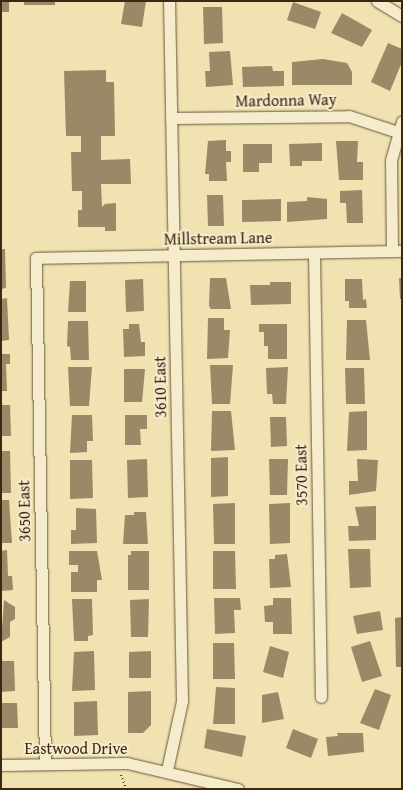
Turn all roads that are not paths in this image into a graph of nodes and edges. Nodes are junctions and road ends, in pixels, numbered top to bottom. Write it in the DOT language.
graph roads {
  1 [pos="169,1"];
  2 [pos="377,1"];
  3 [pos="402,16"];
  4 [pos="172,118"];
  5 [pos="400,127"];
  6 [pos="397,251"];
  7 [pos="314,252"];
  8 [pos="174,255"];
  9 [pos="36,258"];
  10 [pos="321,697"];
  11 [pos="45,764"];
  12 [pos="1,766"];
  13 [pos="167,770"];
  14 [pos="238,789"];
  1 -- 4 [label="street, 3610 East"];
  2 -- 3 [label="street"];
  4 -- 5 [label="street, Mardonna Way"];
  4 -- 8 [label="street, 3610 East"];
  5 -- 6 [label="street"];
  6 -- 7 [label="street, Millstream Lane"];
  7 -- 8 [label="street, Millstream Lane"];
  7 -- 10 [label="street, 3570 East"];
  8 -- 9 [label="street, Millstream Lane"];
  8 -- 13 [label="street, 3610 East"];
  9 -- 11 [label="street, 3650 East"];
  11 -- 12 [label="street, Eastwood Drive"];
  11 -- 13 [label="street, Eastwood Drive"];
  13 -- 14 [label="street, Eastwood Drive"];
}
